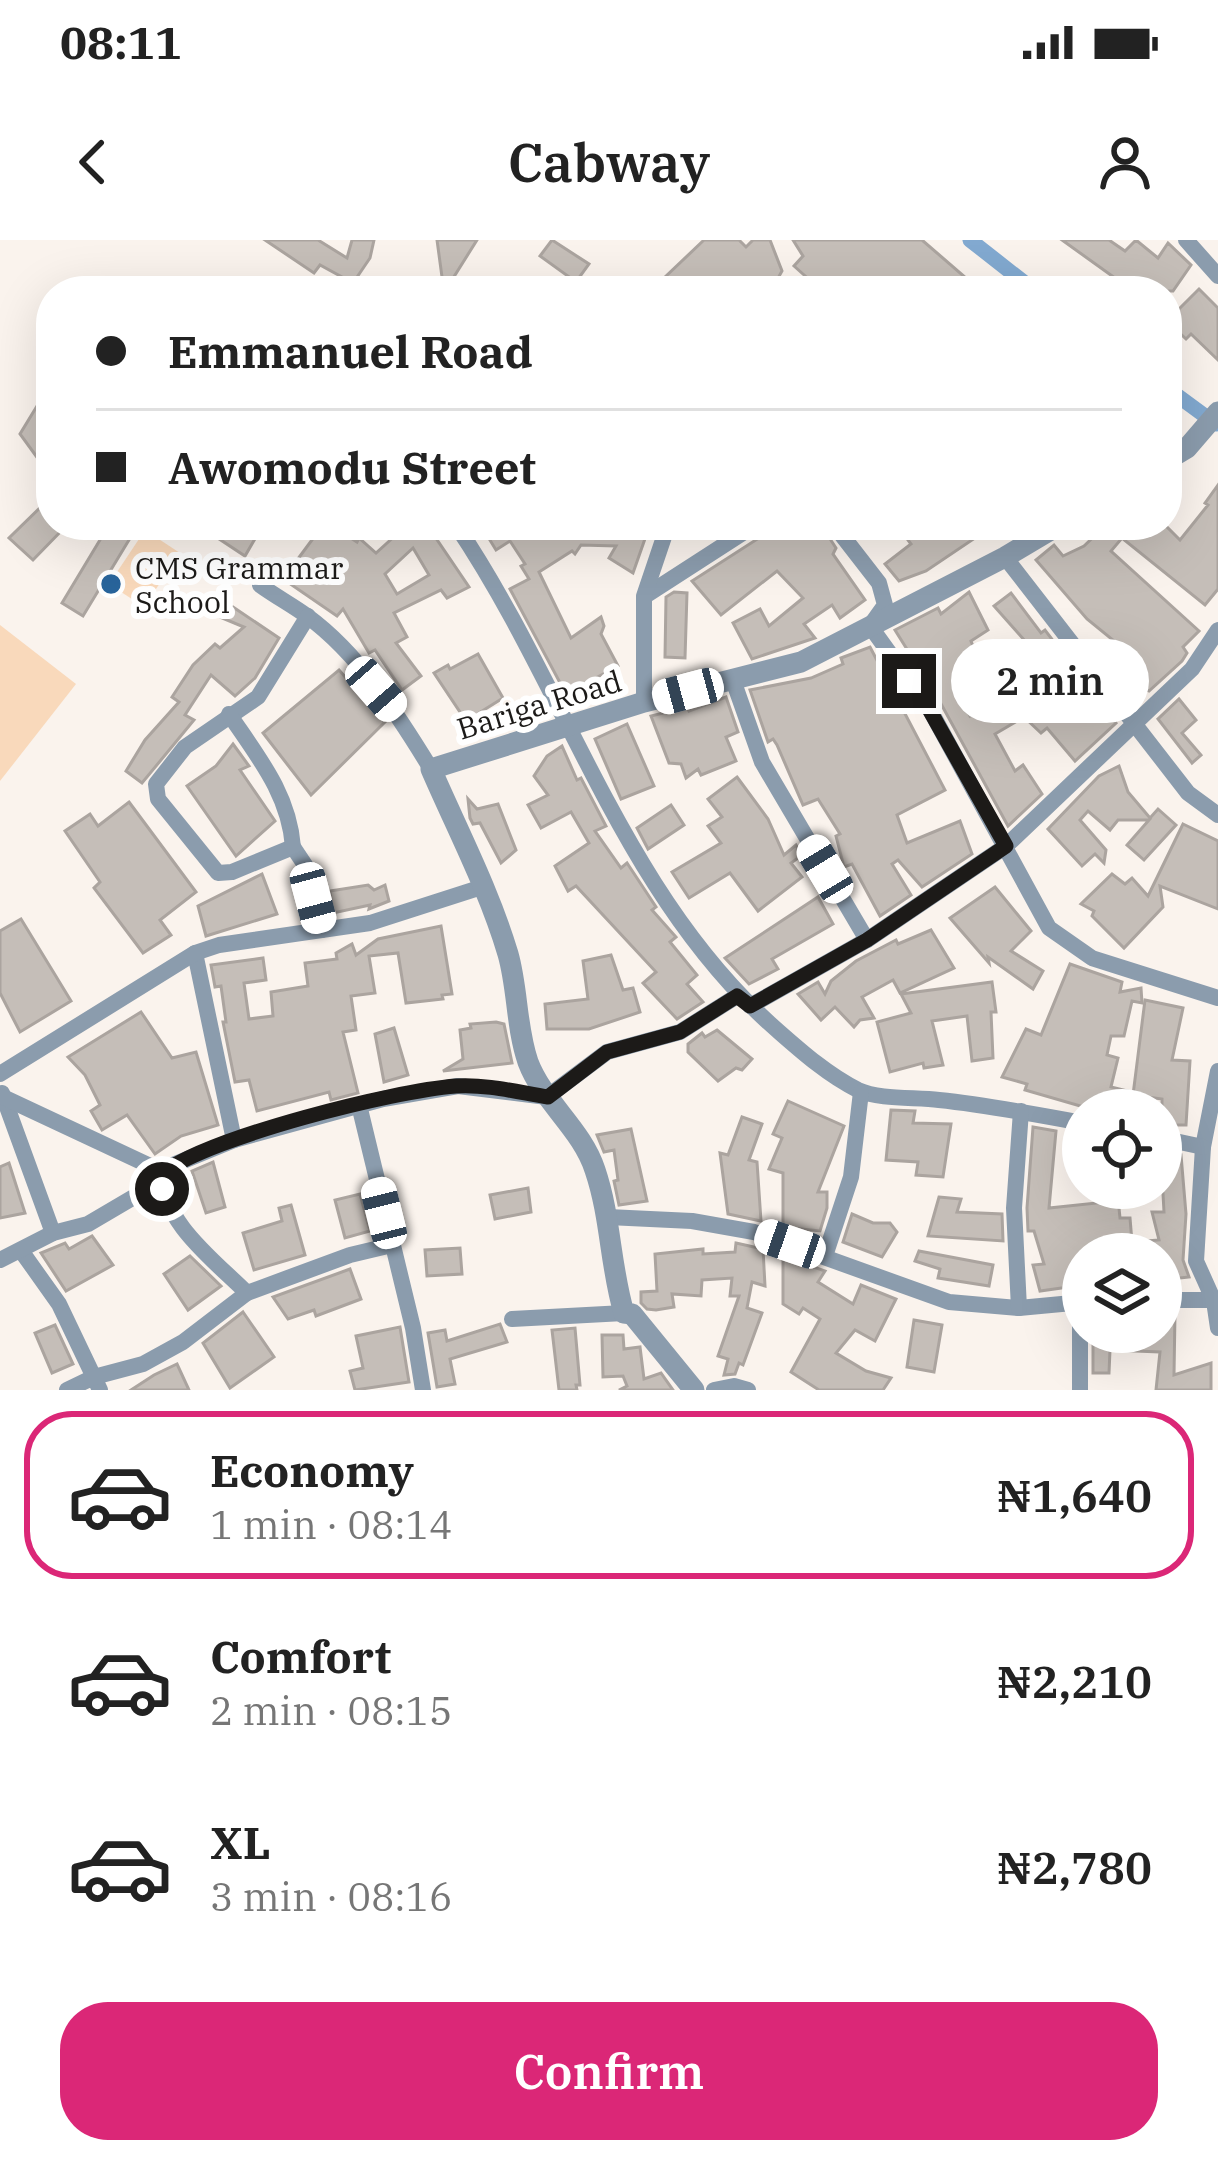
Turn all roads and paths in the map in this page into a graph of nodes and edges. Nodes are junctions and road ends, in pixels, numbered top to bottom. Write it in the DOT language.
graph roads {
  1 [pos="1186,240"];
  2 [pos="1218,276"];
  3 [pos="1218,412"];
  4 [pos="1182,449"];
  5 [pos="466,540"];
  6 [pos="663,540"];
  7 [pos="732,540"];
  8 [pos="845,540"];
  9 [pos="1020,540"];
  10 [pos="1005,557"];
  11 [pos="260,585"];
  12 [pos="644,596"];
  13 [pos="308,616"];
  14 [pos="870,626"];
  15 [pos="1218,630"];
  16 [pos="733,680"];
  17 [pos="644,703"];
  18 [pos="229,714"];
  19 [pos="1136,723"];
  20 [pos="569,727"];
  21 [pos="430,769"];
  22 [pos="1218,815"];
  23 [pos="1006,846"];
  24 [pos="293,847"];
  25 [pos="482,887"];
  26 [pos="322,930"];
  27 [pos="867,940"];
  28 [pos="195,953"];
  29 [pos="1218,998"];
  30 [pos="744,1001"];
  31 [pos="1218,1071"];
  32 [pos="0,1074"];
  33 [pos="861,1092"];
  34 [pos="2,1093"];
  35 [pos="548,1097"];
  36 [pos="359,1106"];
  37 [pos="1021,1111"];
  38 [pos="1062,1119"];
  39 [pos="234,1140"];
  40 [pos="1182,1142"];
  41 [pos="1203,1147"];
  42 [pos="164,1172"];
  43 [pos="608,1217"];
  44 [pos="53,1233"];
  45 [pos="392,1245"];
  46 [pos="22,1252"];
  47 [pos="825,1256"];
  48 [pos="0,1260"];
  49 [pos="247,1293"];
  50 [pos="1182,1300"];
  51 [pos="1216,1300"];
  52 [pos="1062,1304"];
  53 [pos="1019,1308"];
  54 [pos="624,1313"];
  55 [pos="512,1318"];
  56 [pos="1218,1328"];
  57 [pos="1080,1353"];
  58 [pos="97,1383"];
  59 [pos="67,1390"];
  60 [pos="423,1390"];
  61 [pos="694,1390"];
  62 [pos="714,1390"];
  63 [pos="748,1390"];
  64 [pos="1080,1390"];
  1 -- 2 [label="street"];
  3 -- 4 [label="street"];
  5 -- 20 [label="street"];
  6 -- 12 [label="street"];
  7 -- 12 [label="street"];
  8 -- 14 [label="street"];
  9 -- 10 [label="street, Bariga Road"];
  10 -- 14 [label="street, Bariga Road"];
  10 -- 19 [label="street"];
  11 -- 13 [label="street"];
  12 -- 17 [label="street"];
  13 -- 18 [label="street"];
  13 -- 21 [label="street"];
  14 -- 16 [label="street, Bariga Road"];
  14 -- 23 [label="street"];
  15 -- 19 [label="street"];
  16 -- 17 [label="street, Bariga Road"];
  16 -- 27 [label="street"];
  17 -- 20 [label="street, Bariga Road"];
  18 -- 24 [label="street"];
  18 -- 24 [label="street"];
  19 -- 22 [label="street"];
  19 -- 23 [label="street"];
  20 -- 21 [label="street, Bariga Road"];
  20 -- 30 [label="street"];
  21 -- 25 [label="street"];
  23 -- 27 [label="street"];
  23 -- 29 [label="street"];
  24 -- 26 [label="street"];
  25 -- 26 [label="street"];
  25 -- 35 [label="street"];
  26 -- 28 [label="street"];
  27 -- 30 [label="street"];
  28 -- 32 [label="street"];
  28 -- 39 [label="street"];
  30 -- 33 [label="street"];
  30 -- 35 [label="street"];
  31 -- 41 [label="street"];
  33 -- 37 [label="street"];
  33 -- 47 [label="street"];
  34 -- 42 [label="street"];
  34 -- 44 [label="street"];
  35 -- 36 [label="street"];
  35 -- 43 [label="street"];
  36 -- 39 [label="street"];
  36 -- 45 [label="street"];
  37 -- 38 [label="street"];
  37 -- 53 [label="street"];
  39 -- 42 [label="street"];
  40 -- 41 [label="street"];
  41 -- 51 [label="street"];
  42 -- 44 [label="street"];
  42 -- 49 [label="street"];
  43 -- 47 [label="street"];
  43 -- 54 [label="street"];
  44 -- 46 [label="street"];
  45 -- 49 [label="street"];
  45 -- 60 [label="street"];
  46 -- 48 [label="street"];
  46 -- 58 [label="street"];
  47 -- 53 [label="street"];
  49 -- 58 [label="street"];
  50 -- 51 [label="street"];
  51 -- 56 [label="street"];
  52 -- 53 [label="street"];
  54 -- 55 [label="street"];
  54 -- 61 [label="street"];
  57 -- 64 [label="street"];
  58 -- 59 [label="street"];
  62 -- 63 [label="street"];
}
